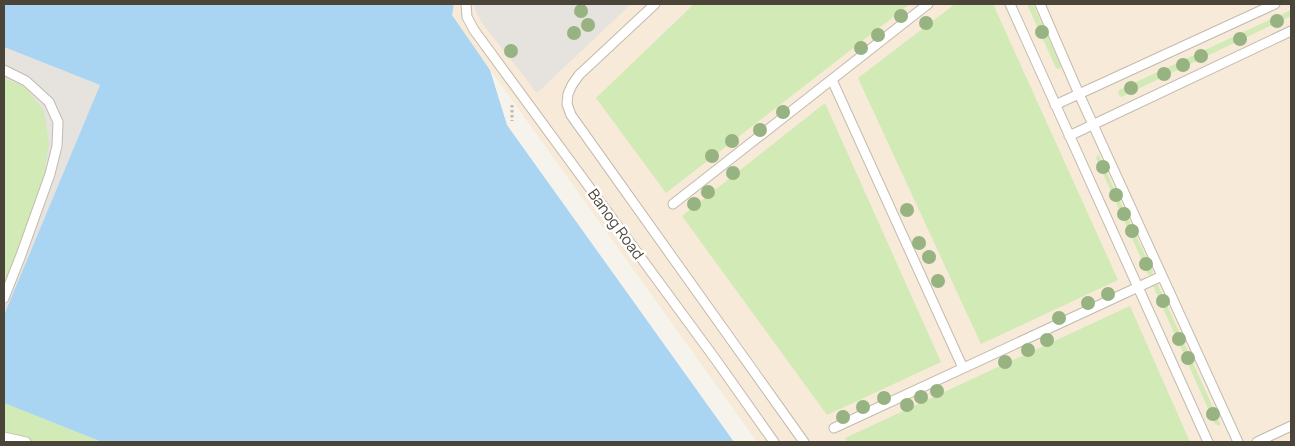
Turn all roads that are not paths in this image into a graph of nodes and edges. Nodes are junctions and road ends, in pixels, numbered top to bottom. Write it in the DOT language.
graph roads {
  1 [pos="466,4"];
  2 [pos="655,4"];
  3 [pos="928,4"];
  4 [pos="1010,4"];
  5 [pos="1040,4"];
  6 [pos="1275,4"];
  7 [pos="1291,31"];
  8 [pos="4,70"];
  9 [pos="832,80"];
  10 [pos="1079,94"];
  11 [pos="1055,105"];
  12 [pos="1093,125"];
  13 [pos="1069,136"];
  14 [pos="673,204"];
  15 [pos="1162,276"];
  16 [pos="1138,287"];
  17 [pos="4,298"];
  18 [pos="963,368"];
  19 [pos="1291,426"];
  20 [pos="834,428"];
  21 [pos="4,437"];
  22 [pos="26,442"];
  23 [pos="774,442"];
  24 [pos="804,442"];
  25 [pos="1208,442"];
  26 [pos="1238,442"];
  27 [pos="1257,442"];
  1 -- 23 [label="lane, Banog Road"];
  2 -- 24 [label="lane"];
  3 -- 9 [label="lane"];
  4 -- 11 [label="lane"];
  5 -- 10 [label="lane"];
  6 -- 10 [label="lane"];
  7 -- 12 [label="lane"];
  8 -- 17 [label="lane"];
  9 -- 14 [label="lane"];
  9 -- 18 [label="lane"];
  10 -- 11 [label="lane"];
  10 -- 12 [label="lane"];
  11 -- 13 [label="lane"];
  12 -- 13 [label="lane"];
  12 -- 15 [label="lane"];
  13 -- 16 [label="lane"];
  15 -- 16 [label="lane"];
  15 -- 26 [label="lane"];
  16 -- 18 [label="lane"];
  16 -- 25 [label="lane"];
  18 -- 20 [label="lane"];
  19 -- 27 [label="lane"];
  21 -- 22 [label="lane"];
}
